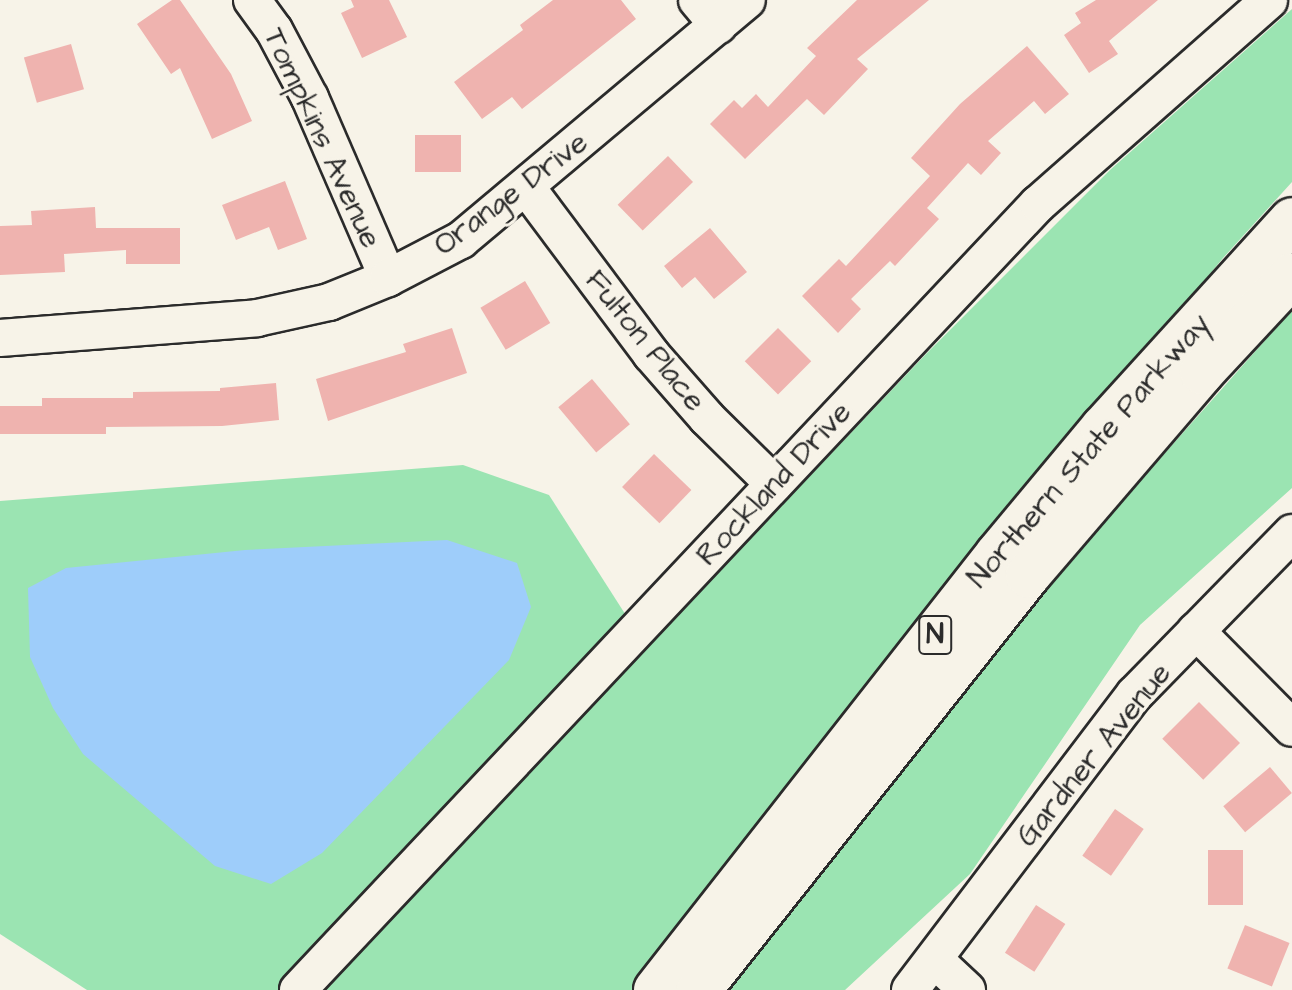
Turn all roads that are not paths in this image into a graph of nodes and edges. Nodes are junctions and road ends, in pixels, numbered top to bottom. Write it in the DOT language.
graph roads {
  1 [pos="252,0"];
  2 [pos="747,0"];
  3 [pos="1269,0"];
  4 [pos="708,12"];
  5 [pos="527,188"];
  6 [pos="1292,220"];
  7 [pos="1292,275"];
  8 [pos="388,278"];
  9 [pos="0,338"];
  10 [pos="774,484"];
  11 [pos="1292,533"];
  12 [pos="1196,631"];
  13 [pos="1292,728"];
  14 [pos="935,960"];
  15 [pos="298,990"];
  16 [pos="656,990"];
  17 [pos="699,990"];
  18 [pos="910,990"];
  19 [pos="967,990"];
  1 -- 8 [label="street, Tompkins Avenue"];
  2 -- 4 [label="street, Orange Drive"];
  3 -- 10 [label="street, Rockland Drive"];
  4 -- 5 [label="street, Orange Drive"];
  5 -- 8 [label="street, Orange Drive"];
  5 -- 10 [label="street, Fulton Place"];
  6 -- 16 [label="highway, Northern State Parkway / N"];
  7 -- 17 [label="highway, Northern State Parkway / N"];
  8 -- 9 [label="street, Orange Drive"];
  10 -- 15 [label="street, Rockland Drive"];
  11 -- 12 [label="street, Gardner Avenue"];
  12 -- 13 [label="street"];
  12 -- 14 [label="street, Gardner Avenue"];
  14 -- 18 [label="street, Gardner Avenue"];
  14 -- 19 [label="street"];
}
